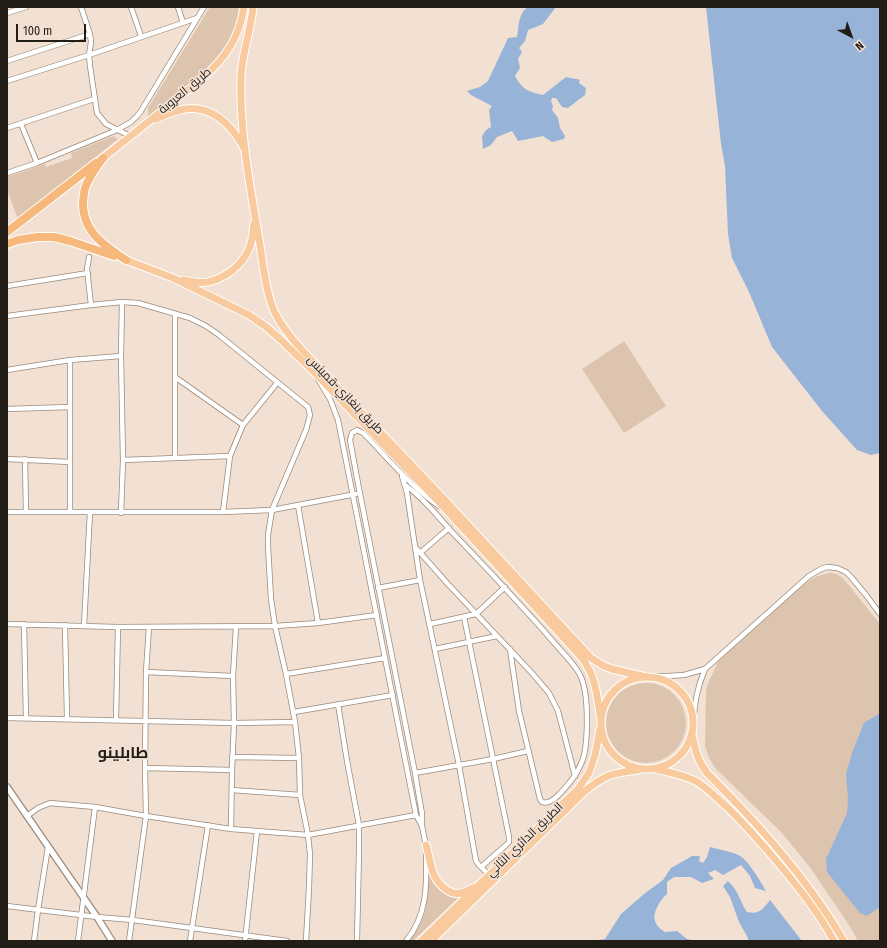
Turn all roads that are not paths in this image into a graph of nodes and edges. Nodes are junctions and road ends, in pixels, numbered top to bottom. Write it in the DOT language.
graph roads {
  1 [pos="26,7"];
  2 [pos="81,7"];
  3 [pos="131,7"];
  4 [pos="178,7"];
  5 [pos="204,7"];
  6 [pos="244,7"];
  7 [pos="253,7"];
  8 [pos="12,9"];
  9 [pos="7,13"];
  10 [pos="197,18"];
  11 [pos="183,23"];
  12 [pos="90,34"];
  13 [pos="142,36"];
  14 [pos="89,55"];
  15 [pos="7,61"];
  16 [pos="7,81"];
  17 [pos="94,99"];
  18 [pos="149,122"];
  19 [pos="21,124"];
  20 [pos="7,128"];
  21 [pos="117,130"];
  22 [pos="130,136"];
  23 [pos="246,152"];
  24 [pos="103,158"];
  25 [pos="37,163"];
  26 [pos="7,173"];
  27 [pos="254,214"];
  28 [pos="7,232"];
  29 [pos="7,244"];
  30 [pos="89,257"];
  31 [pos="126,260"];
  32 [pos="88,274"];
  33 [pos="173,278"];
  34 [pos="7,286"];
  35 [pos="122,302"];
  36 [pos="91,305"];
  37 [pos="175,314"];
  38 [pos="7,316"];
  39 [pos="121,356"];
  40 [pos="70,360"];
  41 [pos="7,370"];
  42 [pos="316,374"];
  43 [pos="175,377"];
  44 [pos="278,383"];
  45 [pos="70,407"];
  46 [pos="7,409"];
  47 [pos="243,425"];
  48 [pos="230,456"];
  49 [pos="175,457"];
  50 [pos="7,459"];
  51 [pos="25,460"];
  52 [pos="123,460"];
  53 [pos="70,462"];
  54 [pos="402,474"];
  55 [pos="405,485"];
  56 [pos="360,494"];
  57 [pos="353,495"];
  58 [pos="298,505"];
  59 [pos="272,510"];
  60 [pos="446,510"];
  61 [pos="7,512"];
  62 [pos="26,512"];
  63 [pos="70,512"];
  64 [pos="90,512"];
  65 [pos="223,512"];
  66 [pos="121,513"];
  67 [pos="449,528"];
  68 [pos="415,547"];
  69 [pos="420,553"];
  70 [pos="420,580"];
  71 [pos="505,587"];
  72 [pos="378,588"];
  73 [pos="476,614"];
  74 [pos="880,614"];
  75 [pos="377,615"];
  76 [pos="464,616"];
  77 [pos="318,623"];
  78 [pos="7,624"];
  79 [pos="24,624"];
  80 [pos="430,624"];
  81 [pos="65,625"];
  82 [pos="84,626"];
  83 [pos="149,626"];
  84 [pos="275,626"];
  85 [pos="118,627"];
  86 [pos="236,627"];
  87 [pos="497,636"];
  88 [pos="470,641"];
  89 [pos="435,649"];
  90 [pos="510,649"];
  91 [pos="385,658"];
  92 [pos="705,669"];
  93 [pos="146,672"];
  94 [pos="286,674"];
  95 [pos="234,676"];
  96 [pos="648,677"];
  97 [pos="393,695"];
  98 [pos="338,704"];
  99 [pos="402,708"];
  100 [pos="395,709"];
  101 [pos="294,712"];
  102 [pos="7,718"];
  103 [pos="26,718"];
  104 [pos="67,718"];
  105 [pos="116,720"];
  106 [pos="146,721"];
  107 [pos="405,721"];
  108 [pos="601,721"];
  109 [pos="295,722"];
  110 [pos="398,722"];
  111 [pos="234,723"];
  112 [pos="693,723"];
  113 [pos="692,734"];
  114 [pos="528,751"];
  115 [pos="232,757"];
  116 [pos="299,758"];
  117 [pos="493,759"];
  118 [pos="459,765"];
  119 [pos="146,768"];
  120 [pos="656,769"];
  121 [pos="232,770"];
  122 [pos="645,770"];
  123 [pos="415,773"];
  124 [pos="574,776"];
  125 [pos="7,787"];
  126 [pos="232,790"];
  127 [pos="300,795"];
  128 [pos="95,807"];
  129 [pos="416,815"];
  130 [pos="27,816"];
  131 [pos="146,816"];
  132 [pos="208,825"];
  133 [pos="359,825"];
  134 [pos="422,826"];
  135 [pos="232,829"];
  136 [pos="257,831"];
  137 [pos="308,835"];
  138 [pos="426,845"];
  139 [pos="48,847"];
  140 [pos="481,867"];
  141 [pos="489,875"];
  142 [pos="483,881"];
  143 [pos="84,898"];
  144 [pos="7,906"];
  145 [pos="38,910"];
  146 [pos="81,915"];
  147 [pos="97,917"];
  148 [pos="133,920"];
  149 [pos="192,928"];
  150 [pos="246,935"];
  151 [pos="34,941"];
  152 [pos="78,941"];
  153 [pos="112,941"];
  154 [pos="129,941"];
  155 [pos="190,941"];
  156 [pos="245,941"];
  157 [pos="287,941"];
  158 [pos="306,941"];
  159 [pos="357,941"];
  160 [pos="406,941"];
  161 [pos="421,941"];
  162 [pos="431,941"];
  163 [pos="834,941"];
  164 [pos="844,941"];
  1 -- 8 [label="street"];
  2 -- 12 [label="street"];
  3 -- 13 [label="street"];
  4 -- 11 [label="street"];
  5 -- 10 [label="street"];
  6 -- 18 [label="main road, طريق العروبة"];
  7 -- 23 [label="main road, طريق بنغازي-قمينس"];
  8 -- 9 [label="street"];
  10 -- 11 [label="street"];
  10 -- 21 [label="street"];
  11 -- 13 [label="street"];
  12 -- 14 [label="street"];
  12 -- 15 [label="street"];
  13 -- 14 [label="street"];
  14 -- 16 [label="street"];
  14 -- 17 [label="street"];
  17 -- 19 [label="street"];
  17 -- 21 [label="street"];
  18 -- 22 [label="main road, طريق العروبة"];
  18 -- 23 [label="main road"];
  19 -- 20 [label="street"];
  19 -- 25 [label="street"];
  21 -- 22 [label="street"];
  21 -- 25 [label="street"];
  22 -- 24 [label="main road, طريق العروبة"];
  23 -- 27 [label="main road, طريق بنغازي-قمينس"];
  24 -- 28 [label="highway"];
  24 -- 31 [label="highway"];
  25 -- 26 [label="street"];
  27 -- 33 [label="main road"];
  27 -- 96 [label="main road, طريق بنغازي-قمينس"];
  29 -- 31 [label="highway"];
  30 -- 32 [label="street"];
  31 -- 33 [label="main road"];
  32 -- 34 [label="street"];
  32 -- 36 [label="street"];
  33 -- 42 [label="main road"];
  35 -- 36 [label="street"];
  35 -- 37 [label="street"];
  35 -- 39 [label="street"];
  36 -- 38 [label="street"];
  37 -- 43 [label="street"];
  37 -- 44 [label="street"];
  39 -- 40 [label="street"];
  39 -- 52 [label="street"];
  40 -- 41 [label="street"];
  40 -- 45 [label="street"];
  42 -- 57 [label="street"];
  42 -- 60 [label="main road"];
  43 -- 47 [label="street"];
  43 -- 49 [label="street"];
  44 -- 47 [label="street"];
  44 -- 59 [label="street"];
  45 -- 46 [label="street"];
  45 -- 53 [label="street"];
  47 -- 48 [label="street"];
  48 -- 49 [label="street"];
  48 -- 65 [label="street"];
  49 -- 52 [label="street"];
  50 -- 51 [label="street"];
  51 -- 53 [label="street"];
  51 -- 62 [label="street"];
  52 -- 66 [label="street"];
  53 -- 63 [label="street"];
  54 -- 55 [label="street"];
  54 -- 56 [label="street"];
  54 -- 60 [label="street"];
  55 -- 67 [label="street"];
  55 -- 68 [label="street"];
  56 -- 57 [label="street"];
  56 -- 72 [label="street"];
  57 -- 58 [label="street"];
  57 -- 75 [label="street"];
  58 -- 59 [label="street"];
  58 -- 77 [label="street"];
  59 -- 65 [label="street"];
  59 -- 84 [label="street"];
  60 -- 108 [label="main road"];
  61 -- 62 [label="street"];
  62 -- 63 [label="street"];
  63 -- 64 [label="street"];
  64 -- 66 [label="street"];
  64 -- 82 [label="street"];
  65 -- 66 [label="street"];
  67 -- 69 [label="street"];
  67 -- 71 [label="street"];
  68 -- 69 [label="street"];
  68 -- 70 [label="street"];
  69 -- 73 [label="street"];
  70 -- 72 [label="street"];
  70 -- 80 [label="street"];
  71 -- 73 [label="street"];
  71 -- 124 [label="street"];
  72 -- 99 [label="street"];
  73 -- 76 [label="street"];
  73 -- 87 [label="street"];
  74 -- 92 [label="street"];
  75 -- 77 [label="street"];
  75 -- 91 [label="street"];
  76 -- 80 [label="street"];
  76 -- 88 [label="street"];
  77 -- 84 [label="street"];
  78 -- 79 [label="street"];
  79 -- 81 [label="street"];
  79 -- 103 [label="street"];
  80 -- 89 [label="street"];
  81 -- 82 [label="street"];
  81 -- 104 [label="street"];
  82 -- 85 [label="street"];
  83 -- 85 [label="street"];
  83 -- 86 [label="street"];
  83 -- 93 [label="street"];
  84 -- 86 [label="street"];
  84 -- 94 [label="street"];
  85 -- 105 [label="street"];
  86 -- 95 [label="street"];
  87 -- 88 [label="street"];
  87 -- 90 [label="street"];
  88 -- 89 [label="street"];
  88 -- 117 [label="street"];
  89 -- 118 [label="street"];
  90 -- 114 [label="street"];
  90 -- 124 [label="street"];
  91 -- 94 [label="street"];
  91 -- 97 [label="street"];
  92 -- 96 [label="street"];
  92 -- 112 [label="street"];
  93 -- 95 [label="street"];
  93 -- 106 [label="street"];
  94 -- 101 [label="street"];
  95 -- 111 [label="street"];
  96 -- 108 [label="main road"];
  96 -- 112 [label="main road"];
  97 -- 98 [label="street"];
  97 -- 100 [label="street"];
  98 -- 101 [label="street"];
  98 -- 133 [label="street"];
  99 -- 100 [label="street"];
  99 -- 107 [label="street"];
  100 -- 110 [label="street"];
  101 -- 109 [label="street"];
  102 -- 103 [label="street"];
  103 -- 104 [label="street"];
  104 -- 105 [label="street"];
  105 -- 106 [label="street"];
  106 -- 111 [label="street"];
  106 -- 119 [label="street"];
  107 -- 110 [label="street"];
  107 -- 123 [label="street"];
  108 -- 122 [label="main road"];
  108 -- 141 [label="main road, الطريق الدائري الثاني"];
  109 -- 111 [label="street"];
  109 -- 116 [label="street"];
  110 -- 129 [label="street"];
  111 -- 115 [label="street"];
  112 -- 113 [label="main road"];
  113 -- 120 [label="main road"];
  113 -- 164 [label="main road"];
  114 -- 117 [label="street"];
  114 -- 124 [label="street"];
  115 -- 116 [label="street"];
  115 -- 121 [label="street"];
  116 -- 127 [label="street"];
  117 -- 118 [label="street"];
  117 -- 140 [label="street"];
  118 -- 123 [label="street"];
  118 -- 140 [label="street"];
  119 -- 121 [label="street"];
  119 -- 131 [label="street"];
  120 -- 122 [label="main road"];
  120 -- 163 [label="main road"];
  121 -- 126 [label="street"];
  122 -- 162 [label="main road, الطريق الدائري الثاني"];
  123 -- 134 [label="street"];
  125 -- 130 [label="street"];
  126 -- 127 [label="street"];
  126 -- 135 [label="street"];
  127 -- 137 [label="street"];
  128 -- 130 [label="street"];
  128 -- 131 [label="street"];
  128 -- 143 [label="street"];
  129 -- 133 [label="street"];
  129 -- 134 [label="street"];
  130 -- 139 [label="street"];
  131 -- 132 [label="street"];
  131 -- 148 [label="street"];
  132 -- 135 [label="street"];
  132 -- 149 [label="street"];
  133 -- 137 [label="street"];
  133 -- 159 [label="street"];
  134 -- 138 [label="street"];
  135 -- 136 [label="street"];
  136 -- 137 [label="street"];
  136 -- 150 [label="street"];
  137 -- 158 [label="street"];
  138 -- 142 [label="main road"];
  138 -- 160 [label="street"];
  139 -- 143 [label="street"];
  139 -- 145 [label="street"];
  140 -- 141 [label="street"];
  141 -- 142 [label="main road, الطريق الدائري الثاني"];
  142 -- 161 [label="main road, الطريق الدائري الثاني"];
  143 -- 146 [label="street"];
  143 -- 147 [label="street"];
  144 -- 145 [label="street"];
  145 -- 146 [label="street"];
  145 -- 151 [label="street"];
  146 -- 147 [label="street"];
  146 -- 152 [label="street"];
  147 -- 148 [label="street"];
  147 -- 153 [label="street"];
  148 -- 149 [label="street"];
  148 -- 154 [label="street"];
  149 -- 150 [label="street"];
  149 -- 155 [label="street"];
  150 -- 156 [label="street"];
  150 -- 157 [label="street"];
}
